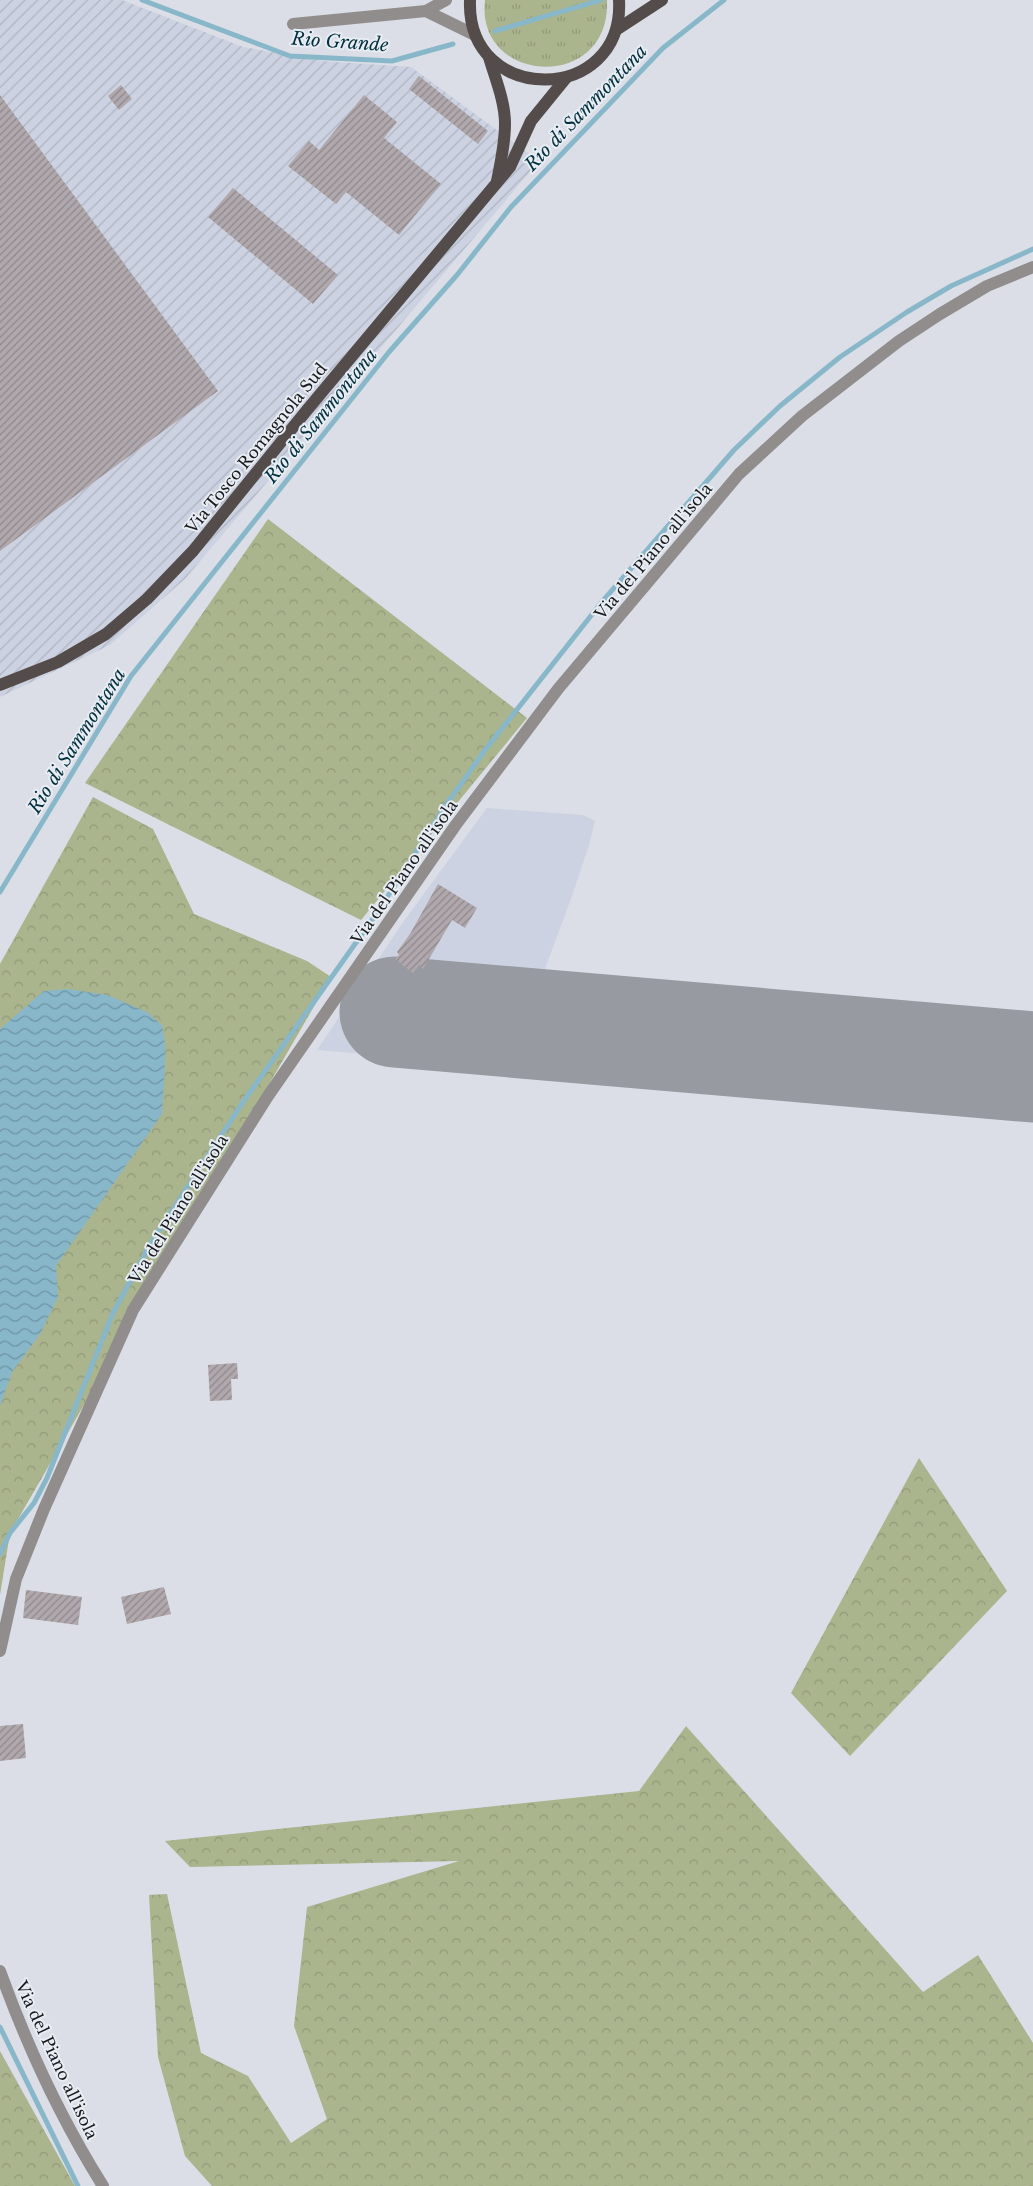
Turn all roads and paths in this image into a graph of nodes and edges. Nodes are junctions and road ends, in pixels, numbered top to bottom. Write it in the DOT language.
graph roads {
  1 [pos="446,0"];
  2 [pos="470,0"];
  3 [pos="619,0"];
  4 [pos="662,0"];
  5 [pos="426,11"];
  6 [pos="293,24"];
  7 [pos="616,30"];
  8 [pos="475,35"];
  9 [pos="489,57"];
  10 [pos="566,78"];
  11 [pos="497,183"];
  12 [pos="1033,266"];
  13 [pos="0,685"];
  14 [pos="0,1651"];
  15 [pos="0,1972"];
  16 [pos="103,2186"];
  1 -- 5 [label="street"];
  2 -- 8 [label="main road"];
  3 -- 7 [label="main road"];
  4 -- 7 [label="main road"];
  5 -- 6 [label="street"];
  5 -- 8 [label="street"];
  7 -- 10 [label="main road"];
  8 -- 9 [label="main road"];
  9 -- 10 [label="main road"];
  9 -- 11 [label="main road, Via Tosco Romagnola Sud"];
  10 -- 11 [label="main road, Via Tosco Romagnola Sud"];
  11 -- 13 [label="main road, Via Tosco Romagnola Sud"];
  12 -- 14 [label="street, Via del Piano all'isola"];
  15 -- 16 [label="street, Via del Piano all'isola"];
}
